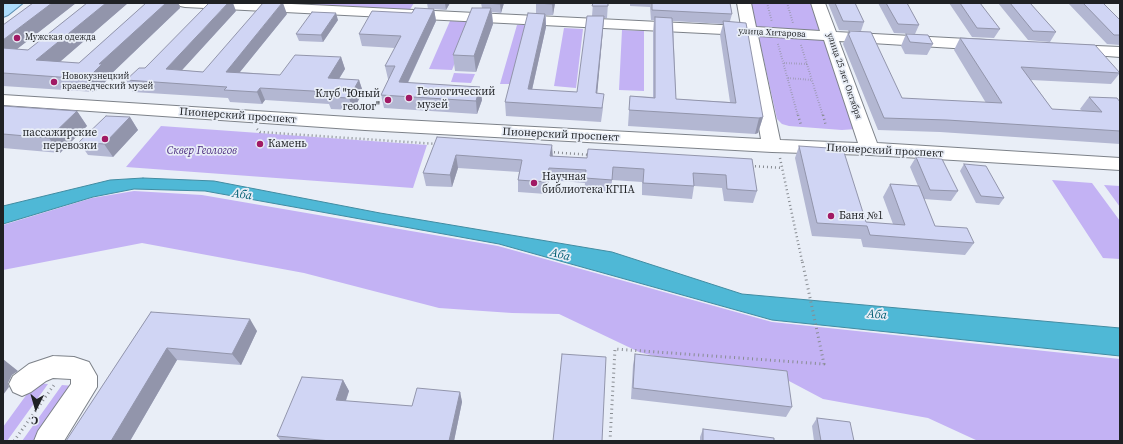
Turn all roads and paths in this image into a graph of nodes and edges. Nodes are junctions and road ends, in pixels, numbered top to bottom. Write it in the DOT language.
graph roads {
  1 [pos="16,3"];
  2 [pos="185,3"];
  3 [pos="744,3"];
  4 [pos="767,3"];
  5 [pos="787,3"];
  6 [pos="818,3"];
  7 [pos="3,12"];
  8 [pos="750,31"];
  9 [pos="775,33"];
  10 [pos="797,34"];
  11 [pos="831,36"];
  12 [pos="1002,46"];
  13 [pos="1061,50"];
  14 [pos="1120,52"];
  15 [pos="784,63"];
  16 [pos="807,64"];
  17 [pos="788,78"];
  18 [pos="812,80"];
  19 [pos="5,102"];
  20 [pos="801,125"];
  21 [pos="826,126"];
  22 [pos="775,146"];
  23 [pos="870,149"];
  24 [pos="1120,164"];
  25 [pos="67,367"];
  26 [pos="22,384"];
  27 [pos="14,441"];
  28 [pos="48,441"];
  29 [pos="610,441"];
  1 -- 7 [label="main road"];
  2 -- 8 [label="street, улица Хитарова"];
  3 -- 8 [label="street"];
  4 -- 9 [label="path"];
  5 -- 10 [label="path"];
  6 -- 11 [label="street, улица 25 лет Октября"];
  8 -- 9 [label="street, улица Хитарова"];
  8 -- 22 [label="street"];
  9 -- 10 [label="street, улица Хитарова"];
  9 -- 15 [label="path"];
  10 -- 11 [label="street, улица Хитарова"];
  10 -- 16 [label="path"];
  11 -- 12 [label="street, улица Хитарова"];
  11 -- 23 [label="street, улица 25 лет Октября"];
  13 -- 14 [label="street"];
  15 -- 16 [label="path"];
  15 -- 17 [label="path"];
  16 -- 18 [label="path"];
  17 -- 18 [label="path"];
  17 -- 20 [label="path"];
  18 -- 21 [label="path"];
  19 -- 22 [label="street, Пионерский проспект"];
  22 -- 23 [label="street, Пионерский проспект"];
  22 -- 29 [label="path"];
  23 -- 24 [label="street, Пионерский проспект"];
  25 -- 26 [label="street"];
  25 -- 27 [label="path"];
  25 -- 28 [label="street"];
}
